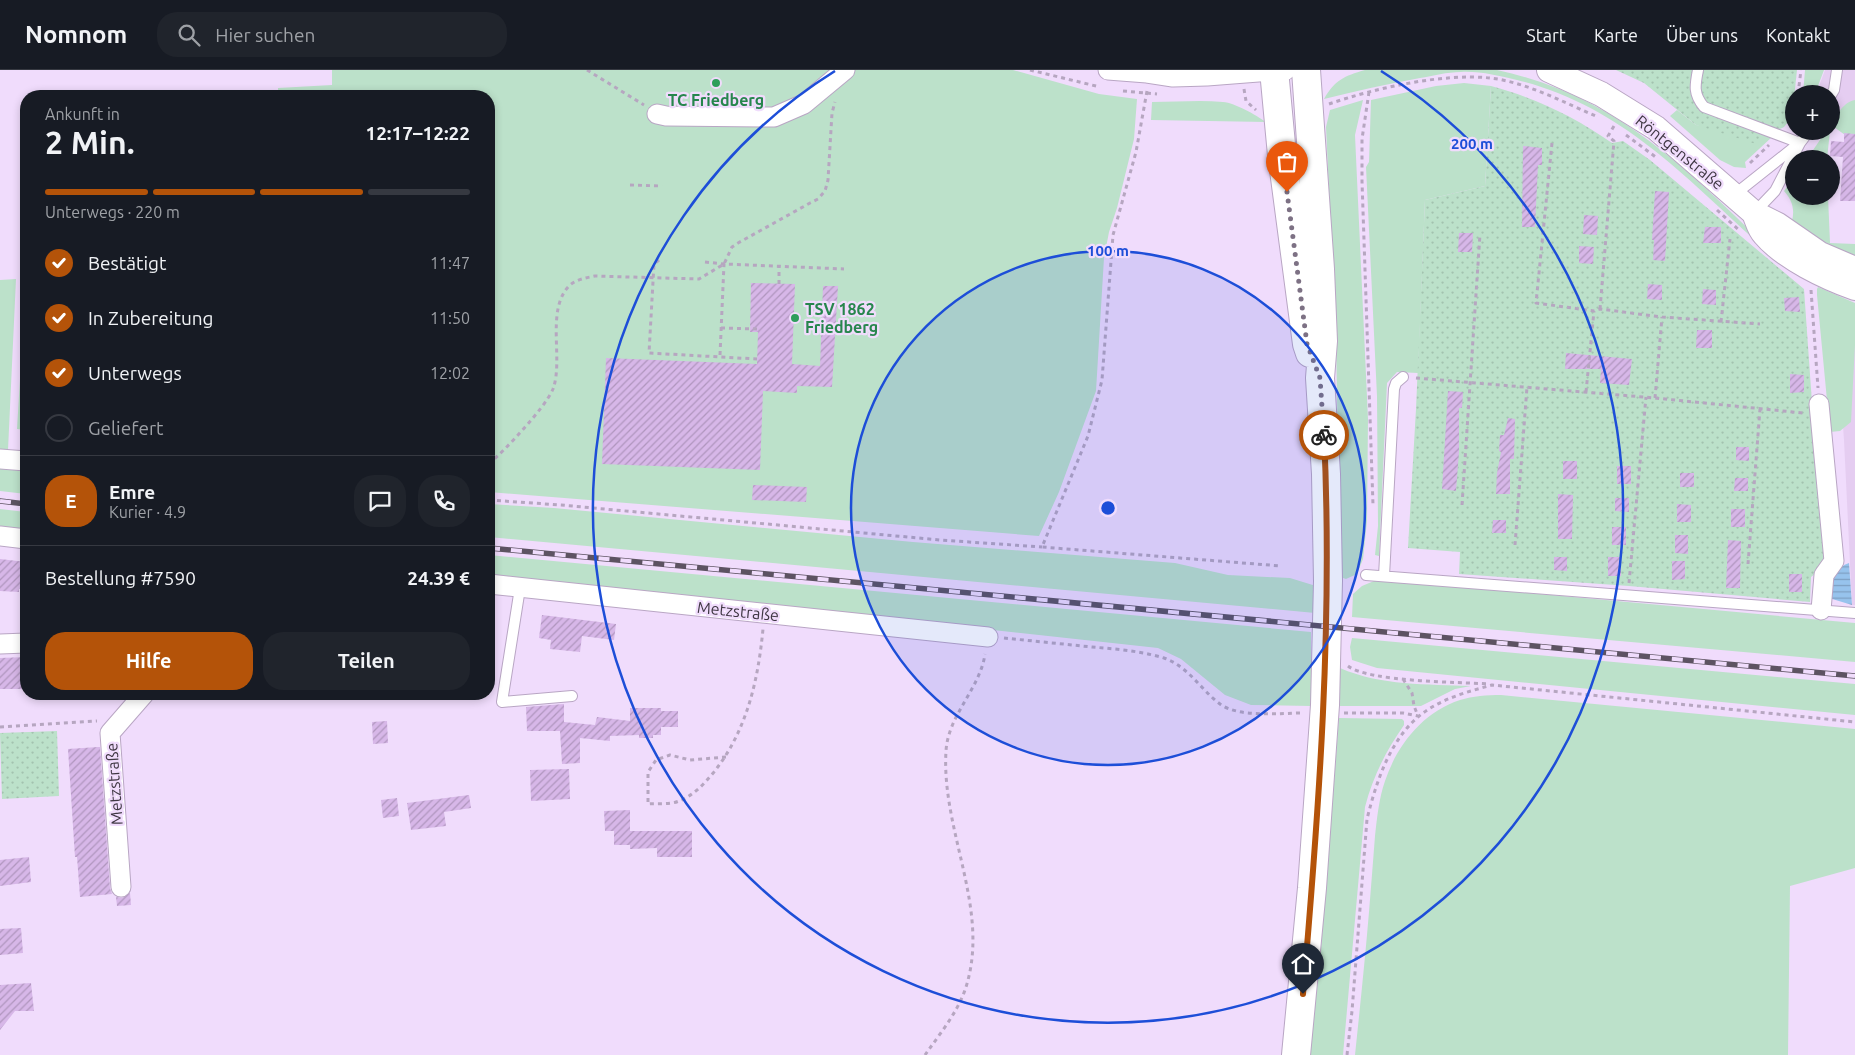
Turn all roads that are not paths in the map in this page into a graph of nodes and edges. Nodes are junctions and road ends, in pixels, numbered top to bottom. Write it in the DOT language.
graph roads {
  1 [pos="845,70"];
  2 [pos="1108,70"];
  3 [pos="1278,70"];
  4 [pos="1306,70"];
  5 [pos="1550,70"];
  6 [pos="1698,70"];
  7 [pos="1837,70"];
  8 [pos="1155,71"];
  9 [pos="1833,85"];
  10 [pos="657,114"];
  11 [pos="1802,140"];
  12 [pos="1800,143"];
  13 [pos="1724,202"];
  14 [pos="1748,223"];
  15 [pos="1855,269"];
  16 [pos="1855,288"];
  17 [pos="1403,377"];
  18 [pos="1320,378"];
  19 [pos="1820,409"];
  20 [pos="0,459"];
  21 [pos="20,461"];
  22 [pos="0,536"];
  23 [pos="20,538"];
  24 [pos="1366,575"];
  25 [pos="1384,576"];
  26 [pos="495,585"];
  27 [pos="520,588"];
  28 [pos="1821,610"];
  29 [pos="1855,613"];
  30 [pos="988,637"];
  31 [pos="20,643"];
  32 [pos="0,644"];
  33 [pos="572,696"];
  34 [pos="139,700"];
  35 [pos="121,887"];
  36 [pos="1296,1055"];
  1 -- 10 [label="street"];
  2 -- 8 [label="street"];
  3 -- 8 [label="street"];
  3 -- 18 [label="main road"];
  4 -- 18 [label="main road"];
  5 -- 13 [label="street, Röntgenstraße"];
  6 -- 12 [label="lane"];
  7 -- 9 [label="lane"];
  11 -- 12 [label="lane"];
  12 -- 13 [label="lane"];
  12 -- 14 [label="lane"];
  13 -- 14 [label="street, Röntgenstraße"];
  14 -- 15 [label="street, Röntgenstraße"];
  14 -- 16 [label="street, Röntgenstraße"];
  17 -- 25 [label="lane"];
  18 -- 36 [label="main road"];
  19 -- 28 [label="street"];
  20 -- 21 [label="street"];
  22 -- 23 [label="street"];
  24 -- 25 [label="lane"];
  25 -- 28 [label="lane"];
  26 -- 27 [label="street, Metzstraße"];
  27 -- 30 [label="street, Metzstraße"];
  27 -- 33 [label="lane"];
  28 -- 29 [label="lane"];
  31 -- 32 [label="street"];
  34 -- 35 [label="street, Metzstraße"];
}
